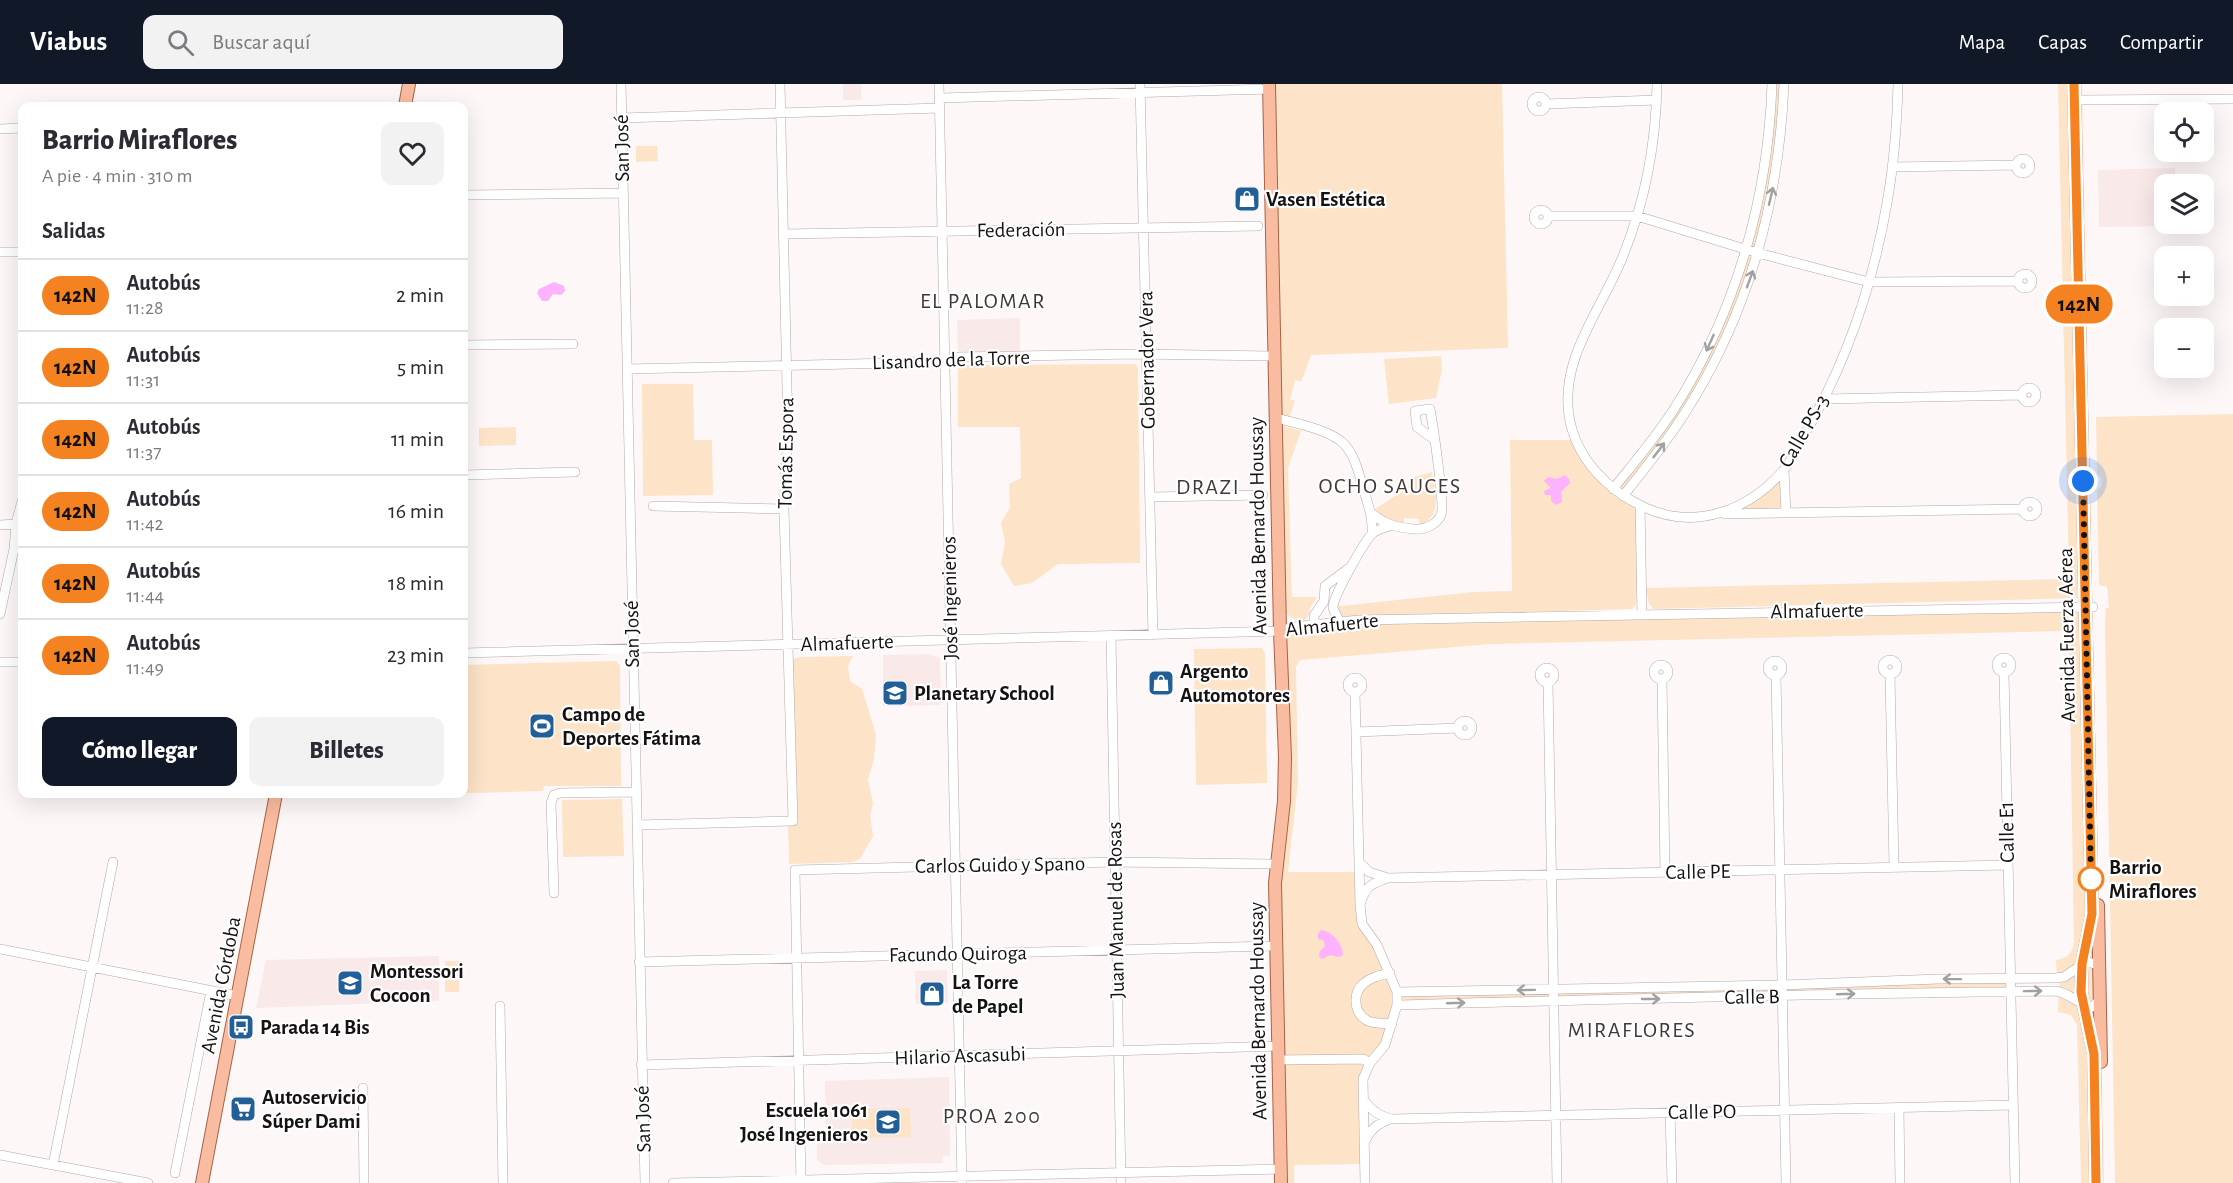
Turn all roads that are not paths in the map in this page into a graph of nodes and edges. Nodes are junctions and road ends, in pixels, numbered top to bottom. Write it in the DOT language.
graph roads {
  1 [pos="409,84"];
  2 [pos="621,84"];
  3 [pos="780,84"];
  4 [pos="939,84"];
  5 [pos="1657,84"];
  6 [pos="1772,84"];
  7 [pos="1784,84"];
  8 [pos="1898,84"];
  9 [pos="2074,84"];
  10 [pos="2082,84"];
  11 [pos="1270,86"];
  12 [pos="1140,88"];
  13 [pos="2233,99"];
  14 [pos="1657,100"];
  15 [pos="2078,100"];
  16 [pos="406,102"];
  17 [pos="940,103"];
  18 [pos="1546,104"];
  19 [pos="780,113"];
  20 [pos="622,118"];
  21 [pos="18,128"];
  22 [pos="0,129"];
  23 [pos="2016,165"];
  24 [pos="1892,167"];
  25 [pos="623,193"];
  26 [pos="468,195"];
  27 [pos="1548,216"];
  28 [pos="1637,216"];
  29 [pos="1258,226"];
  30 [pos="1143,228"];
  31 [pos="942,231"];
  32 [pos="783,234"];
  33 [pos="1747,249"];
  34 [pos="0,252"];
  35 [pos="18,252"];
  36 [pos="1758,253"];
  37 [pos="2018,281"];
  38 [pos="1869,282"];
  39 [pos="573,344"];
  40 [pos="468,345"];
  41 [pos="1146,354"];
  42 [pos="1275,356"];
  43 [pos="945,361"];
  44 [pos="786,366"];
  45 [pos="627,369"];
  46 [pos="1688,385"];
  47 [pos="1698,392"];
  48 [pos="2021,395"];
  49 [pos="1824,399"];
  50 [pos="1276,418"];
  51 [pos="1435,440"];
  52 [pos="1784,470"];
  53 [pos="575,472"];
  54 [pos="468,474"];
  55 [pos="1613,489"];
  56 [pos="1263,495"];
  57 [pos="1150,497"];
  58 [pos="1626,498"];
  59 [pos="1640,505"];
  60 [pos="653,506"];
  61 [pos="784,509"];
  62 [pos="2023,509"];
  63 [pos="1786,513"];
  64 [pos="1372,514"];
  65 [pos="1720,514"];
  66 [pos="18,516"];
  67 [pos="16,524"];
  68 [pos="0,525"];
  69 [pos="1390,526"];
  70 [pos="1372,534"];
  71 [pos="1349,568"];
  72 [pos="1324,601"];
  73 [pos="2089,607"];
  74 [pos="1333,608"];
  75 [pos="0,614"];
  76 [pos="1642,614"];
  77 [pos="1339,621"];
  78 [pos="1314,624"];
  79 [pos="1280,631"];
  80 [pos="1153,635"];
  81 [pos="1111,636"];
  82 [pos="951,640"];
  83 [pos="787,645"];
  84 [pos="633,649"];
  85 [pos="468,653"];
  86 [pos="0,662"];
  87 [pos="18,662"];
  88 [pos="2004,673"];
  89 [pos="1776,675"];
  90 [pos="1890,675"];
  91 [pos="1662,680"];
  92 [pos="1548,683"];
  93 [pos="1355,692"];
  94 [pos="1458,728"];
  95 [pos="1356,732"];
  96 [pos="636,792"];
  97 [pos="275,798"];
  98 [pos="637,825"];
  99 [pos="113,862"];
  100 [pos="1115,862"];
  101 [pos="1359,862"];
  102 [pos="1276,864"];
  103 [pos="2008,865"];
  104 [pos="956,866"];
  105 [pos="1894,867"];
  106 [pos="1780,870"];
  107 [pos="1665,872"];
  108 [pos="1551,875"];
  109 [pos="1388,878"];
  110 [pos="554,893"];
  111 [pos="1360,904"];
  112 [pos="1276,946"];
  113 [pos="0,949"];
  114 [pos="1117,950"];
  115 [pos="957,954"];
  116 [pos="797,958"];
  117 [pos="639,962"];
  118 [pos="2082,964"];
  119 [pos="92,967"];
  120 [pos="2100,969"];
  121 [pos="1390,973"];
  122 [pos="2010,979"];
  123 [pos="1782,985"];
  124 [pos="1554,989"];
  125 [pos="211,991"];
  126 [pos="2011,991"];
  127 [pos="1397,992"];
  128 [pos="238,996"];
  129 [pos="1782,996"];
  130 [pos="1554,1000"];
  131 [pos="2100,1000"];
  132 [pos="1397,1005"];
  133 [pos="2083,1005"];
  134 [pos="500,1006"];
  135 [pos="1392,1024"];
  136 [pos="1278,1046"];
  137 [pos="1119,1051"];
  138 [pos="960,1056"];
  139 [pos="799,1060"];
  140 [pos="1278,1060"];
  141 [pos="1370,1063"];
  142 [pos="641,1065"];
  143 [pos="363,1088"];
  144 [pos="1364,1100"];
  145 [pos="2013,1105"];
  146 [pos="1899,1108"];
  147 [pos="1784,1110"];
  148 [pos="1670,1112"];
  149 [pos="1556,1115"];
  150 [pos="1392,1119"];
  151 [pos="1365,1143"];
  152 [pos="0,1155"];
  153 [pos="53,1165"];
  154 [pos="1280,1169"];
  155 [pos="175,1173"];
  156 [pos="1121,1178"];
  157 [pos="962,1180"];
  158 [pos="801,1182"];
  159 [pos="148,1183"];
  160 [pos="202,1183"];
  161 [pos="364,1183"];
  162 [pos="503,1183"];
  163 [pos="645,1183"];
  164 [pos="673,1183"];
  165 [pos="1281,1183"];
  166 [pos="1365,1183"];
  167 [pos="1557,1183"];
  168 [pos="1672,1183"];
  169 [pos="1786,1183"];
  170 [pos="1900,1183"];
  171 [pos="2015,1183"];
  172 [pos="2096,1183"];
  173 [pos="2103,1183"];
  1 -- 16 [label="main road"];
  2 -- 20 [label="street, San José"];
  3 -- 19 [label="street, Tomás Espora"];
  4 -- 17 [label="street, José Ingenieros"];
  5 -- 14 [label="street, Calle PS-3"];
  6 -- 33 [label="street"];
  36 -- 7 [label="street, one-way"];
  8 -- 24 [label="street, Calle PS-3"];
  9 -- 15 [label="main road, Avenida Fuerza Aérea"];
  10 -- 15 [label="main road, Avenida Fuerza Aérea"];
  11 -- 12 [label="street"];
  11 -- 42 [label="main road, Avenida Bernardo Houssay"];
  12 -- 17 [label="street"];
  12 -- 30 [label="street, Gobernador Vera"];
  13 -- 15 [label="street"];
  14 -- 18 [label="street"];
  14 -- 28 [label="street, Calle PS-3"];
  15 -- 73 [label="main road, Avenida Fuerza Aérea"];
  17 -- 19 [label="street"];
  17 -- 31 [label="street, José Ingenieros"];
  19 -- 20 [label="street"];
  19 -- 32 [label="street, Tomás Espora"];
  20 -- 25 [label="street, San José"];
  21 -- 22 [label="street"];
  23 -- 24 [label="street"];
  24 -- 38 [label="street, Calle PS-3"];
  25 -- 26 [label="street"];
  25 -- 45 [label="street, San José"];
  27 -- 28 [label="street"];
  28 -- 33 [label="street"];
  28 -- 55 [label="street, Calle PS-3"];
  29 -- 30 [label="street, Federación"];
  30 -- 31 [label="street, Federación"];
  30 -- 41 [label="street, Gobernador Vera"];
  31 -- 32 [label="street, Federación"];
  31 -- 43 [label="street, José Ingenieros"];
  32 -- 44 [label="street, Tomás Espora"];
  33 -- 36 [label="street"];
  33 -- 46 [label="street, one-way"];
  34 -- 35 [label="street"];
  36 -- 38 [label="street"];
  47 -- 36 [label="street, one-way"];
  37 -- 38 [label="street"];
  38 -- 49 [label="street, Calle PS-3"];
  39 -- 40 [label="street"];
  41 -- 42 [label="street, Lisandro de la Torre"];
  41 -- 43 [label="street, Lisandro de la Torre"];
  41 -- 57 [label="street, Gobernador Vera"];
  42 -- 50 [label="main road, Avenida Bernardo Houssay"];
  43 -- 44 [label="street, Lisandro de la Torre"];
  43 -- 82 [label="street, José Ingenieros"];
  44 -- 45 [label="street, Lisandro de la Torre"];
  44 -- 61 [label="street, Tomás Espora"];
  45 -- 84 [label="street, San José"];
  46 -- 47 [label="street"];
  46 -- 55 [label="street"];
  58 -- 47 [label="street, one-way"];
  48 -- 49 [label="street"];
  49 -- 52 [label="street, Calle PS-3"];
  50 -- 64 [label="street"];
  50 -- 79 [label="main road, Avenida Bernardo Houssay"];
  51 -- 69 [label="street"];
  52 -- 63 [label="street"];
  52 -- 65 [label="street, Calle PS-3"];
  53 -- 54 [label="street"];
  55 -- 58 [label="street, Calle PS-3"];
  56 -- 57 [label="street"];
  57 -- 80 [label="street, Gobernador Vera"];
  58 -- 59 [label="street, Calle PS-3"];
  59 -- 65 [label="street, Calle PS-3"];
  59 -- 76 [label="street"];
  60 -- 61 [label="street"];
  61 -- 83 [label="street, Tomás Espora"];
  62 -- 63 [label="street"];
  63 -- 65 [label="street"];
  64 -- 69 [label="street"];
  64 -- 70 [label="street"];
  66 -- 67 [label="street"];
  67 -- 68 [label="street"];
  67 -- 75 [label="street"];
  69 -- 70 [label="street"];
  70 -- 71 [label="street"];
  71 -- 72 [label="street"];
  71 -- 74 [label="street"];
  72 -- 74 [label="street"];
  72 -- 78 [label="street"];
  73 -- 76 [label="street, Almafuerte"];
  73 -- 118 [label="main road, Avenida Fuerza Aérea"];
  73 -- 120 [label="main road, Avenida Fuerza Aérea"];
  74 -- 77 [label="street"];
  76 -- 77 [label="street, Almafuerte"];
  77 -- 78 [label="street, Almafuerte"];
  78 -- 79 [label="street, Almafuerte"];
  79 -- 80 [label="street, Almafuerte"];
  79 -- 102 [label="main road, Avenida Bernardo Houssay"];
  80 -- 81 [label="street, Almafuerte"];
  81 -- 82 [label="street, Almafuerte"];
  81 -- 100 [label="street, Juan Manuel de Rosas"];
  82 -- 83 [label="street, Almafuerte"];
  82 -- 104 [label="street, José Ingenieros"];
  83 -- 84 [label="street, Almafuerte"];
  83 -- 98 [label="street, Tomás Espora"];
  84 -- 85 [label="street, Almafuerte"];
  84 -- 96 [label="street, San José"];
  86 -- 87 [label="street"];
  88 -- 103 [label="street, Calle E1"];
  89 -- 106 [label="street"];
  90 -- 105 [label="street"];
  91 -- 107 [label="street"];
  92 -- 108 [label="street"];
  93 -- 95 [label="street"];
  94 -- 95 [label="street"];
  95 -- 101 [label="street"];
  96 -- 98 [label="street, San José"];
  96 -- 110 [label="street"];
  97 -- 128 [label="main road, Avenida Córdoba"];
  98 -- 117 [label="street, San José"];
  99 -- 119 [label="street"];
  100 -- 102 [label="street, Carlos Guido y Spano"];
  100 -- 104 [label="street, Carlos Guido y Spano"];
  100 -- 114 [label="street, Juan Manuel de Rosas"];
  101 -- 109 [label="street, Calle PE"];
  101 -- 111 [label="street"];
  102 -- 112 [label="main road, Avenida Bernardo Houssay"];
  103 -- 105 [label="street, Calle PE"];
  103 -- 122 [label="street, Calle E1"];
  104 -- 115 [label="street, José Ingenieros"];
  104 -- 116 [label="street, Carlos Guido y Spano"];
  105 -- 106 [label="street, Calle PE"];
  106 -- 107 [label="street, Calle PE"];
  106 -- 123 [label="street"];
  107 -- 108 [label="street, Calle PE"];
  108 -- 109 [label="street, Calle PE"];
  108 -- 124 [label="street"];
  109 -- 111 [label="street"];
  111 -- 121 [label="street"];
  112 -- 114 [label="street, Facundo Quiroga"];
  112 -- 136 [label="main road, Avenida Bernardo Houssay"];
  113 -- 119 [label="street"];
  114 -- 115 [label="street, Facundo Quiroga"];
  114 -- 137 [label="street, Juan Manuel de Rosas"];
  115 -- 116 [label="street, Facundo Quiroga"];
  115 -- 138 [label="street, José Ingenieros"];
  116 -- 117 [label="street, Facundo Quiroga"];
  116 -- 139 [label="street"];
  117 -- 142 [label="street, San José"];
  118 -- 120 [label="street"];
  118 -- 122 [label="street, Calle B"];
  118 -- 133 [label="main road, Avenida Fuerza Aérea"];
  119 -- 125 [label="street"];
  119 -- 153 [label="street"];
  120 -- 131 [label="main road, Avenida Fuerza Aérea"];
  121 -- 127 [label="street"];
  121 -- 135 [label="street"];
  122 -- 123 [label="street, Calle B, one-way"];
  122 -- 126 [label="street, Calle E1"];
  123 -- 124 [label="street, Calle B"];
  123 -- 129 [label="street"];
  124 -- 127 [label="street, Calle B, one-way"];
  124 -- 130 [label="street"];
  125 -- 128 [label="street"];
  125 -- 155 [label="street"];
  129 -- 126 [label="street, Calle B, one-way"];
  126 -- 133 [label="street, Calle B, one-way"];
  126 -- 145 [label="street, Calle E1"];
  127 -- 132 [label="street"];
  128 -- 160 [label="main road, Avenida Córdoba"];
  130 -- 129 [label="street, Calle B, one-way"];
  129 -- 147 [label="street"];
  132 -- 130 [label="street, Calle B, one-way"];
  130 -- 149 [label="street"];
  131 -- 133 [label="street"];
  131 -- 173 [label="main road, Avenida Fuerza Aérea"];
  132 -- 135 [label="street"];
  133 -- 172 [label="main road, Avenida Fuerza Aérea"];
  134 -- 162 [label="street"];
  135 -- 141 [label="street"];
  136 -- 137 [label="street, Hilario Ascasubi"];
  136 -- 140 [label="main road, Avenida Bernardo Houssay"];
  137 -- 138 [label="street, Hilario Ascasubi"];
  137 -- 156 [label="street, Juan Manuel de Rosas"];
  138 -- 139 [label="street, Hilario Ascasubi"];
  138 -- 157 [label="street, José Ingenieros"];
  139 -- 142 [label="street, Hilario Ascasubi"];
  139 -- 158 [label="street"];
  140 -- 141 [label="street"];
  140 -- 154 [label="main road, Avenida Bernardo Houssay"];
  141 -- 144 [label="street"];
  142 -- 163 [label="street, San José"];
  143 -- 161 [label="street"];
  144 -- 150 [label="street"];
  144 -- 151 [label="street"];
  145 -- 146 [label="street, Calle PO"];
  145 -- 171 [label="street, Calle E1"];
  146 -- 147 [label="street, Calle PO"];
  146 -- 170 [label="street"];
  147 -- 148 [label="street, Calle PO"];
  147 -- 169 [label="street"];
  148 -- 149 [label="street, Calle PO"];
  148 -- 168 [label="street"];
  149 -- 150 [label="street, Calle PO"];
  149 -- 167 [label="street"];
  150 -- 151 [label="street"];
  151 -- 166 [label="street"];
  152 -- 153 [label="street"];
  153 -- 159 [label="street"];
  154 -- 156 [label="street"];
  154 -- 165 [label="main road, Avenida Bernardo Houssay"];
  156 -- 157 [label="street"];
  157 -- 158 [label="street"];
  158 -- 164 [label="street"];
}
